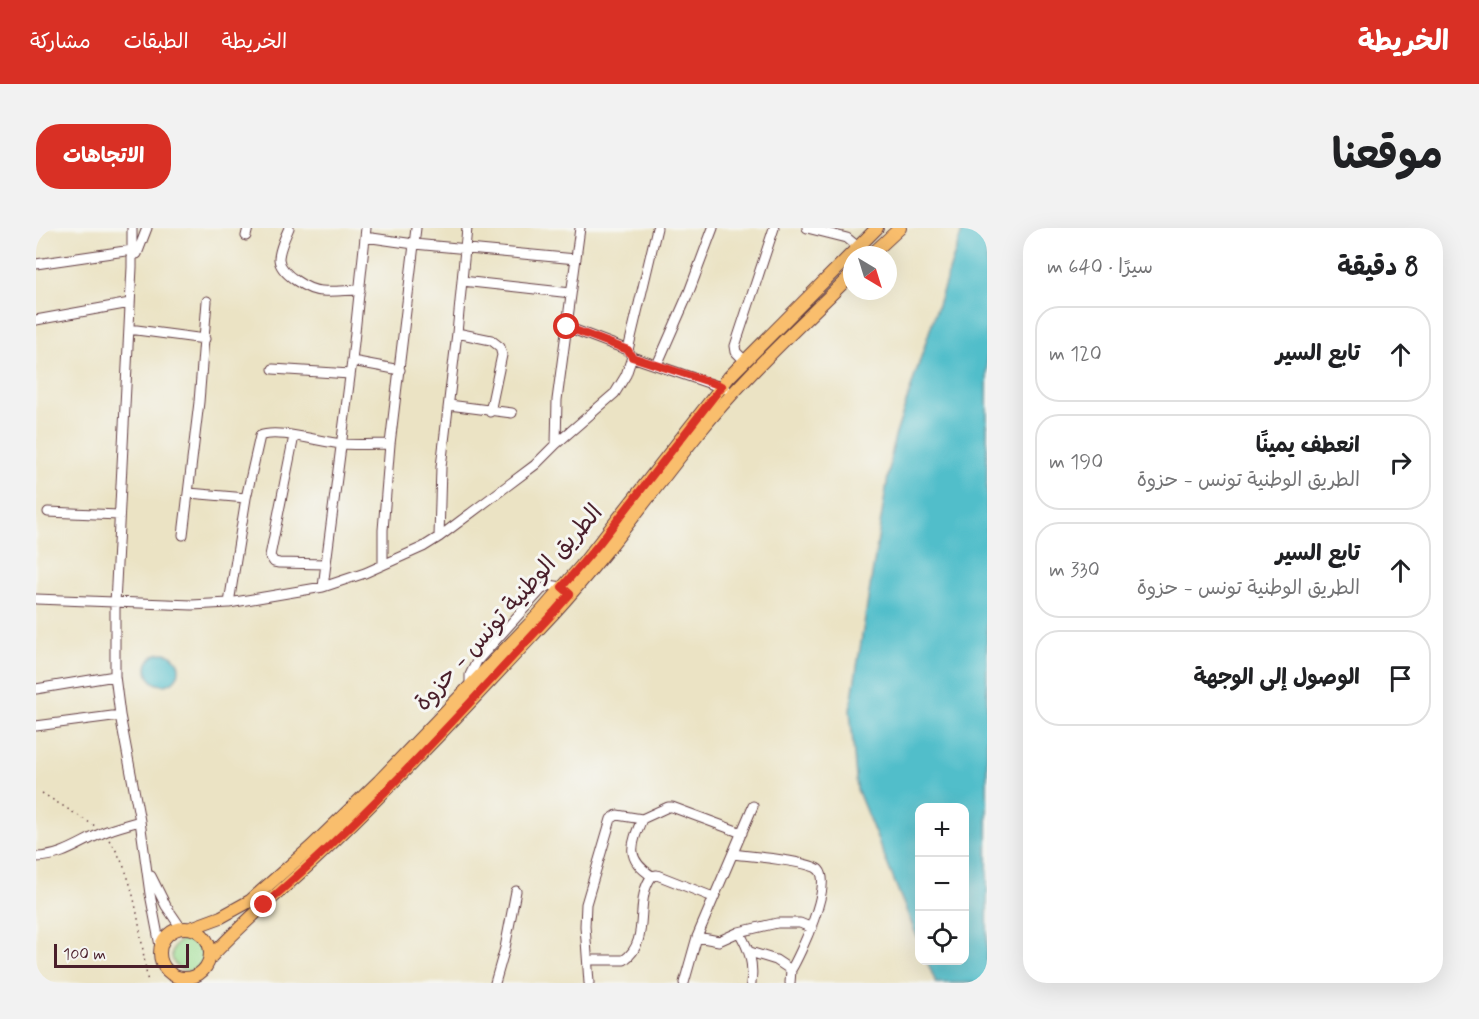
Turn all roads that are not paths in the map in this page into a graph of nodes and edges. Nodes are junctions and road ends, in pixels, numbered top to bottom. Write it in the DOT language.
graph roads {
  1 [pos="132,228"];
  2 [pos="147,228"];
  3 [pos="289,228"];
  4 [pos="416,228"];
  5 [pos="467,228"];
  6 [pos="580,228"];
  7 [pos="657,228"];
  8 [pos="713,228"];
  9 [pos="774,228"];
  10 [pos="807,228"];
  11 [pos="877,228"];
  12 [pos="892,230"];
  13 [pos="366,233"];
  14 [pos="414,244"];
  15 [pos="857,246"];
  16 [pos="859,246"];
  17 [pos="879,246"];
  18 [pos="135,249"];
  19 [pos="465,249"];
  20 [pos="576,259"];
  21 [pos="843,262"];
  22 [pos="36,264"];
  23 [pos="462,281"];
  24 [pos="843,283"];
  25 [pos="360,290"];
  26 [pos="571,293"];
  27 [pos="207,301"];
  28 [pos="130,303"];
  29 [pos="36,320"];
  30 [pos="567,327"];
  31 [pos="129,329"];
  32 [pos="457,333"];
  33 [pos="205,339"];
  34 [pos="630,354"];
  35 [pos="745,361"];
  36 [pos="352,362"];
  37 [pos="657,365"];
  38 [pos="273,369"];
  39 [pos="400,370"];
  40 [pos="350,374"];
  41 [pos="722,386"];
  42 [pos="733,393"];
  43 [pos="449,405"];
  44 [pos="490,411"];
  45 [pos="512,413"];
  46 [pos="294,436"];
  47 [pos="342,444"];
  48 [pos="390,444"];
  49 [pos="556,444"];
  50 [pos="189,493"];
  51 [pos="246,498"];
  52 [pos="48,512"];
  53 [pos="119,515"];
  54 [pos="183,535"];
  55 [pos="439,537"];
  56 [pos="326,564"];
  57 [pos="383,564"];
  58 [pos="323,587"];
  59 [pos="566,591"];
  60 [pos="36,599"];
  61 [pos="229,603"];
  62 [pos="115,604"];
  63 [pos="116,676"];
  64 [pos="36,689"];
  65 [pos="120,715"];
  66 [pos="442,723"];
  67 [pos="36,726"];
  68 [pos="753,806"];
  69 [pos="642,819"];
  70 [pos="140,821"];
  71 [pos="742,833"];
  72 [pos="733,854"];
  73 [pos="36,857"];
  74 [pos="148,868"];
  75 [pos="652,876"];
  76 [pos="516,891"];
  77 [pos="713,897"];
  78 [pos="186,928"];
  79 [pos="812,928"];
  80 [pos="739,932"];
  81 [pos="697,937"];
  82 [pos="160,946"];
  83 [pos="750,952"];
  84 [pos="210,958"];
  85 [pos="588,960"];
  86 [pos="161,962"];
  87 [pos="791,970"];
  88 [pos="200,978"];
  89 [pos="166,983"];
  90 [pos="495,983"];
  91 [pos="589,983"];
  92 [pos="684,983"];
  93 [pos="751,983"];
  94 [pos="790,983"];
  1 -- 18 [label="street"];
  2 -- 18 [label="street"];
  3 -- 25 [label="street"];
  4 -- 14 [label="street"];
  5 -- 19 [label="street"];
  6 -- 20 [label="street"];
  7 -- 34 [label="street"];
  8 -- 37 [label="street"];
  9 -- 35 [label="street"];
  10 -- 15 [label="street"];
  11 -- 16 [label="main road, الطريق الوطنية تونس - حزوة"];
  12 -- 17 [label="main road"];
  13 -- 14 [label="street"];
  13 -- 25 [label="street"];
  14 -- 19 [label="street"];
  14 -- 39 [label="street"];
  18 -- 22 [label="street"];
  18 -- 28 [label="street"];
  19 -- 20 [label="street"];
  19 -- 23 [label="street"];
  20 -- 26 [label="street"];
  21 -- 35 [label="main road, الطريق الوطنية تونس - حزوة"];
  23 -- 26 [label="street"];
  23 -- 32 [label="street"];
  24 -- 42 [label="main road, الطريق الوطنية تونس - حزوة"];
  25 -- 36 [label="street"];
  26 -- 30 [label="street"];
  27 -- 33 [label="street"];
  28 -- 29 [label="street"];
  28 -- 31 [label="street"];
  30 -- 34 [label="street"];
  30 -- 49 [label="street"];
  31 -- 33 [label="street"];
  31 -- 53 [label="street"];
  32 -- 43 [label="street"];
  32 -- 44 [label="street"];
  33 -- 50 [label="street"];
  34 -- 37 [label="street"];
  34 -- 49 [label="street"];
  35 -- 41 [label="main road, الطريق الوطنية تونس - حزوة"];
  36 -- 39 [label="street"];
  36 -- 40 [label="street"];
  37 -- 41 [label="street"];
  38 -- 40 [label="street"];
  39 -- 48 [label="street"];
  40 -- 47 [label="street"];
  41 -- 42 [label="street"];
  41 -- 59 [label="main road, الطريق الوطنية تونس - حزوة"];
  42 -- 59 [label="main road, الطريق الوطنية تونس - حزوة"];
  43 -- 44 [label="street"];
  43 -- 55 [label="street"];
  44 -- 45 [label="street"];
  46 -- 47 [label="street"];
  46 -- 51 [label="street"];
  46 -- 56 [label="street"];
  47 -- 48 [label="street"];
  47 -- 56 [label="street"];
  48 -- 57 [label="street"];
  49 -- 55 [label="street"];
  50 -- 51 [label="street"];
  50 -- 54 [label="street"];
  51 -- 61 [label="street"];
  52 -- 53 [label="street"];
  53 -- 62 [label="street"];
  55 -- 57 [label="street"];
  56 -- 58 [label="street"];
  57 -- 58 [label="street"];
  58 -- 61 [label="street"];
  59 -- 66 [label="main road, الطريق الوطنية تونس - حزوة"];
  59 -- 66 [label="main road, الطريق الوطنية تونس - حزوة"];
  60 -- 62 [label="street"];
  61 -- 62 [label="street"];
  62 -- 63 [label="street"];
  63 -- 64 [label="street"];
  63 -- 65 [label="street"];
  65 -- 67 [label="street"];
  65 -- 70 [label="street"];
  66 -- 78 [label="main road, الطريق الوطنية تونس - حزوة"];
  66 -- 84 [label="main road, الطريق الوطنية تونس - حزوة"];
  68 -- 71 [label="street"];
  69 -- 71 [label="street"];
  69 -- 75 [label="street"];
  69 -- 85 [label="street"];
  70 -- 73 [label="street"];
  70 -- 74 [label="street"];
  71 -- 72 [label="street"];
  72 -- 77 [label="street"];
  72 -- 79 [label="street"];
  74 -- 78 [label="street"];
  74 -- 82 [label="street"];
  75 -- 77 [label="street"];
  75 -- 85 [label="street"];
  76 -- 90 [label="street"];
  77 -- 81 [label="street"];
  78 -- 82 [label="main road"];
  78 -- 84 [label="main road"];
  79 -- 80 [label="street"];
  79 -- 87 [label="street"];
  80 -- 81 [label="street"];
  80 -- 83 [label="street"];
  81 -- 92 [label="street"];
  82 -- 86 [label="main road"];
  83 -- 87 [label="street"];
  83 -- 93 [label="street"];
  84 -- 88 [label="main road"];
  85 -- 91 [label="street"];
  86 -- 88 [label="main road"];
  86 -- 89 [label="main road"];
  87 -- 94 [label="street"];
}
